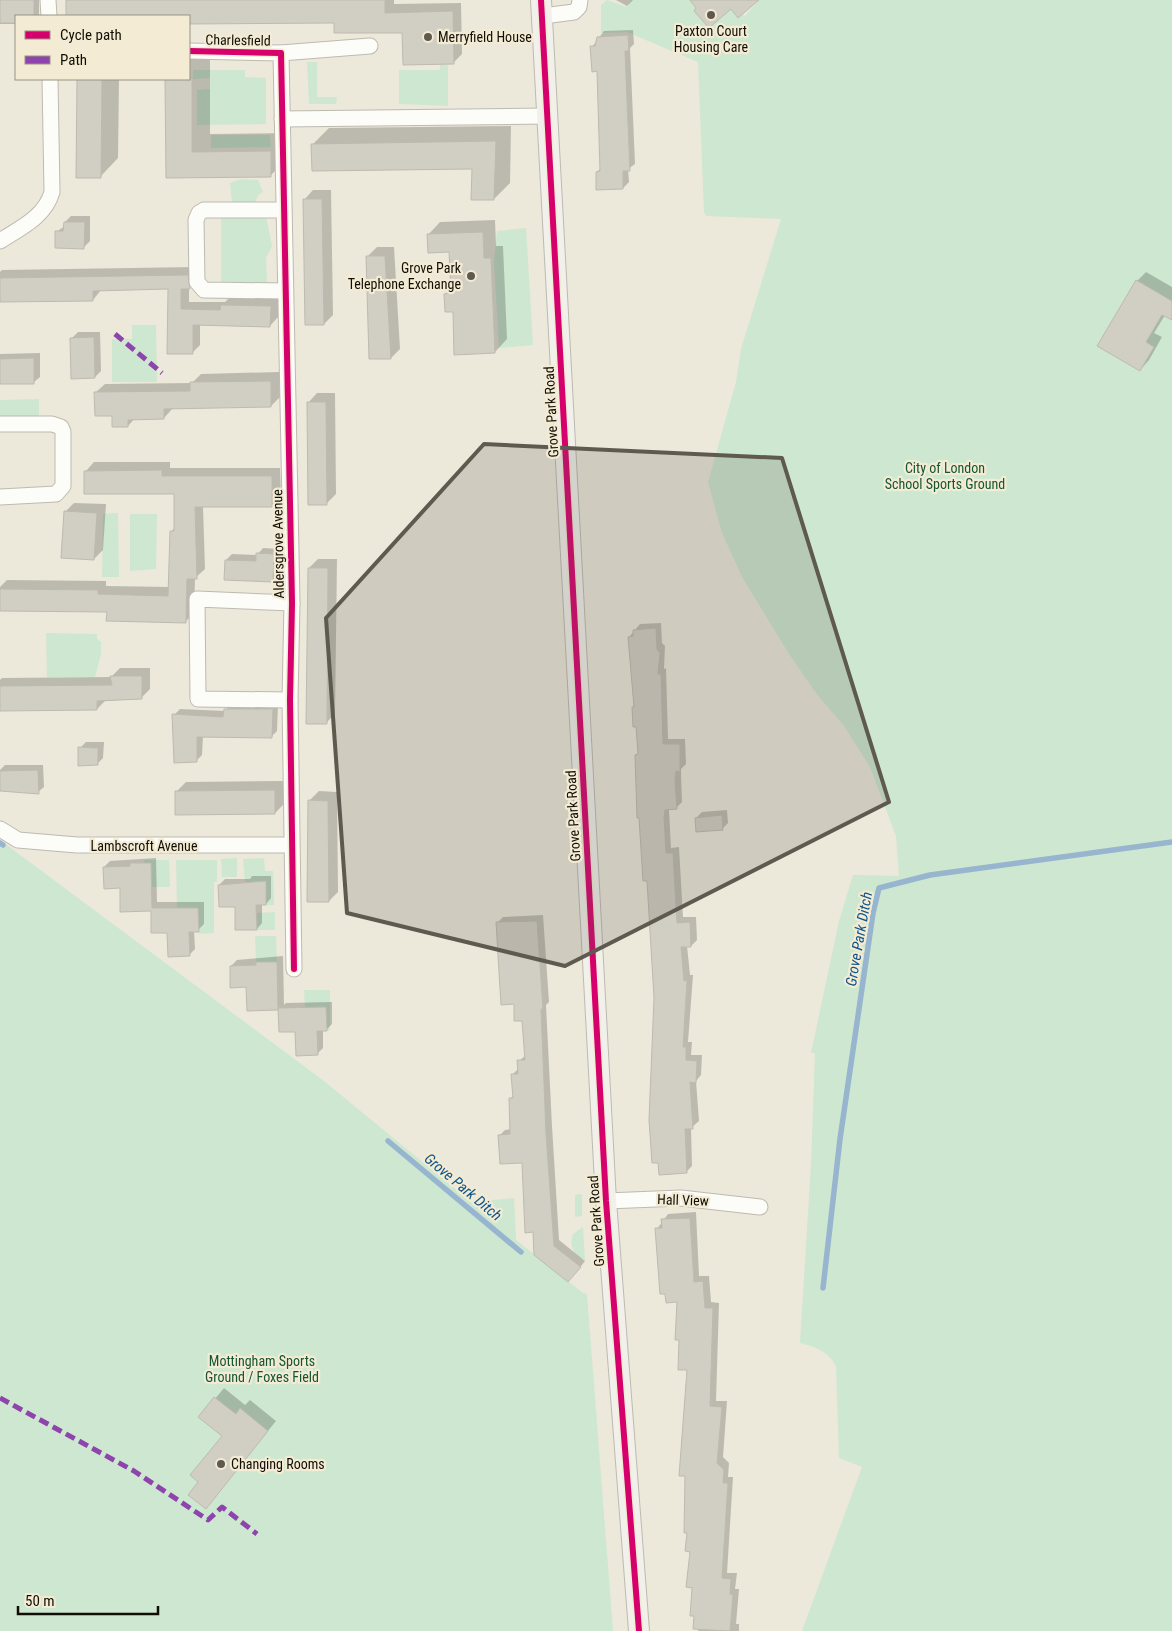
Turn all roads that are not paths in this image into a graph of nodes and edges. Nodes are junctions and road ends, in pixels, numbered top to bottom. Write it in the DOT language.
graph roads {
  1 [pos="48,0"];
  2 [pos="580,0"];
  3 [pos="542,8"];
  4 [pos="49,15"];
  5 [pos="370,46"];
  6 [pos="190,51"];
  7 [pos="280,53"];
  8 [pos="50,80"];
  9 [pos="546,116"];
  10 [pos="282,119"];
  11 [pos="283,210"];
  12 [pos="0,241"];
  13 [pos="285,291"];
  14 [pos="0,424"];
  15 [pos="0,497"];
  16 [pos="292,603"];
  17 [pos="290,700"];
  18 [pos="0,829"];
  19 [pos="291,845"];
  20 [pos="294,969"];
  21 [pos="606,1201"];
  22 [pos="760,1207"];
  23 [pos="639,1631"];
  1 -- 4 [label="street"];
  2 -- 3 [label="street"];
  3 -- 9 [label="main road, Grove Park Road"];
  5 -- 7 [label="street, Charlesfield"];
  6 -- 7 [label="street, Charlesfield"];
  7 -- 10 [label="street, Charlesfield"];
  8 -- 12 [label="street"];
  9 -- 10 [label="street"];
  9 -- 21 [label="main road, Grove Park Road"];
  10 -- 11 [label="street, Aldersgrove Avenue"];
  11 -- 13 [label="street, Aldersgrove Avenue"];
  11 -- 13 [label="street"];
  13 -- 16 [label="street, Aldersgrove Avenue"];
  14 -- 15 [label="street"];
  16 -- 17 [label="street, Aldersgrove Avenue"];
  16 -- 17 [label="street, Aldersgrove Avenue"];
  17 -- 19 [label="street, Aldersgrove Avenue"];
  18 -- 19 [label="street, Lambscroft Avenue"];
  19 -- 20 [label="street, Aldersgrove Avenue"];
  21 -- 22 [label="street, Hall View"];
  21 -- 23 [label="main road, Grove Park Road"];
}
